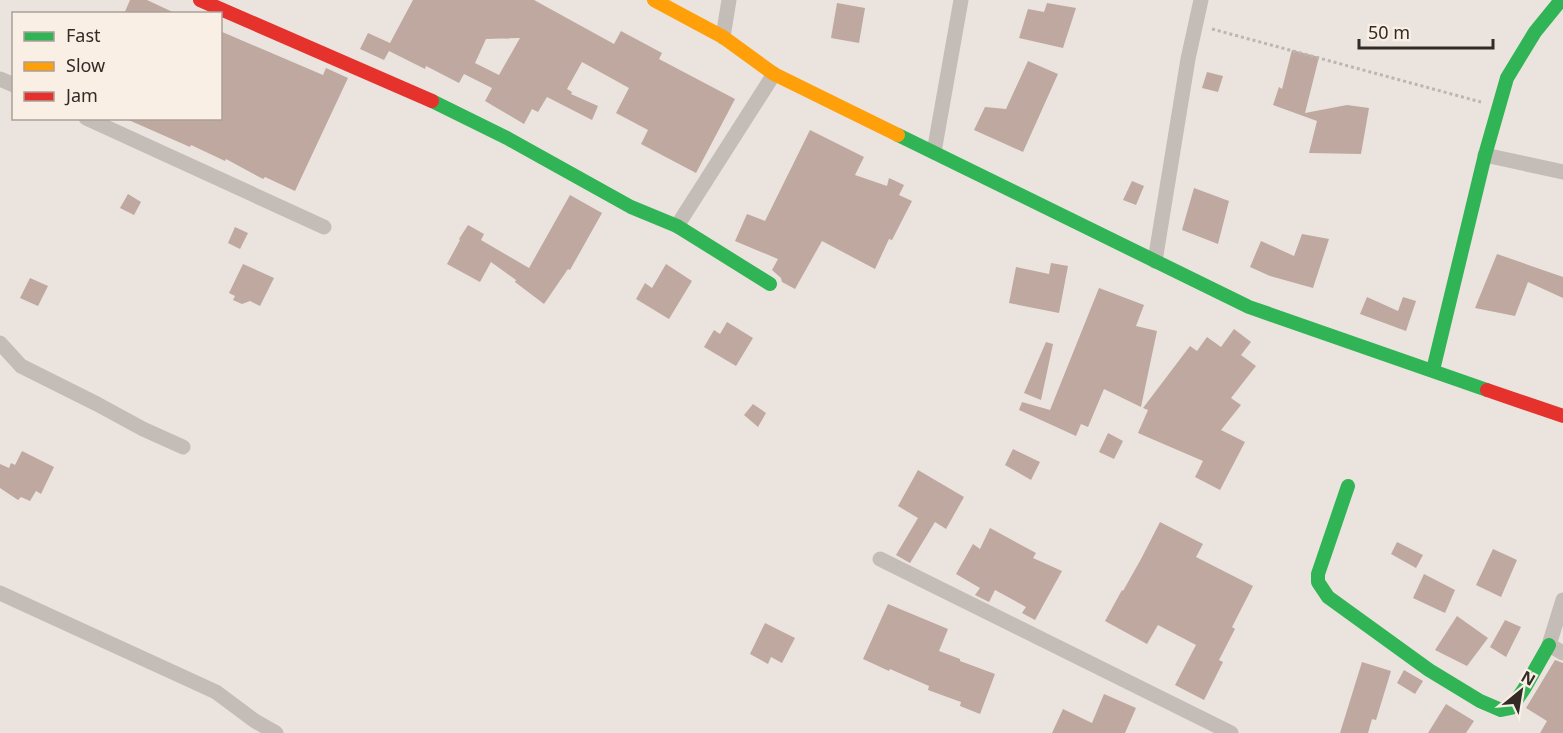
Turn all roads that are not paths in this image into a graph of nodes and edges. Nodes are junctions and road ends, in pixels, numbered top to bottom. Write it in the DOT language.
graph roads {
  1 [pos="200,0"];
  2 [pos="654,0"];
  3 [pos="729,0"];
  4 [pos="961,0"];
  5 [pos="1201,0"];
  6 [pos="1561,0"];
  7 [pos="723,37"];
  8 [pos="774,74"];
  9 [pos="90,120"];
  10 [pos="934,152"];
  11 [pos="1485,155"];
  12 [pos="1563,172"];
  13 [pos="677,226"];
  14 [pos="324,227"];
  15 [pos="1155,261"];
  16 [pos="770,284"];
  17 [pos="0,343"];
  18 [pos="1433,370"];
  19 [pos="1563,416"];
  20 [pos="183,447"];
  21 [pos="1348,486"];
  22 [pos="880,558"];
  23 [pos="0,593"];
  24 [pos="1563,600"];
  25 [pos="1548,645"];
  26 [pos="1563,653"];
  27 [pos="276,733"];
  28 [pos="1231,733"];
  1 -- 13 [label="street"];
  2 -- 7 [label="street"];
  3 -- 7 [label="street"];
  4 -- 10 [label="street"];
  5 -- 15 [label="street"];
  6 -- 11 [label="street"];
  7 -- 8 [label="street"];
  8 -- 10 [label="street"];
  8 -- 13 [label="street"];
  9 -- 14 [label="street"];
  10 -- 15 [label="street"];
  11 -- 12 [label="street"];
  11 -- 18 [label="street"];
  13 -- 16 [label="street"];
  15 -- 18 [label="street"];
  17 -- 20 [label="street"];
  18 -- 19 [label="street"];
  21 -- 25 [label="street"];
  22 -- 28 [label="street"];
  23 -- 27 [label="street"];
  24 -- 25 [label="street"];
  25 -- 26 [label="street"];
}
